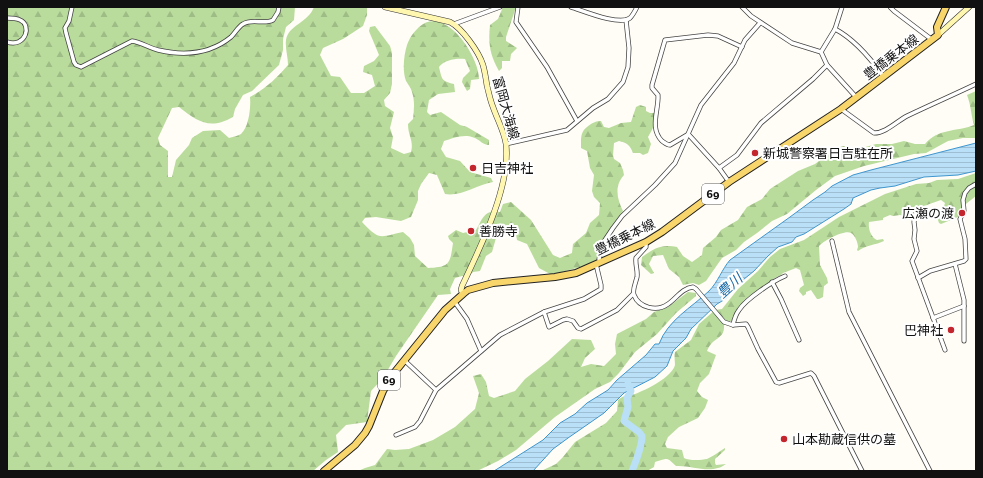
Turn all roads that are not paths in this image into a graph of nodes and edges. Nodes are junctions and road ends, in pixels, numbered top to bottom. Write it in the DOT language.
graph roads {
  1 [pos="72,7"];
  2 [pos="279,7"];
  3 [pos="385,7"];
  4 [pos="500,7"];
  5 [pos="518,7"];
  6 [pos="572,7"];
  7 [pos="637,7"];
  8 [pos="742,7"];
  9 [pos="842,7"];
  10 [pos="890,7"];
  11 [pos="946,7"];
  12 [pos="969,7"];
  13 [pos="7,18"];
  14 [pos="626,20"];
  15 [pos="760,23"];
  16 [pos="454,24"];
  17 [pos="835,29"];
  18 [pos="938,34"];
  19 [pos="931,39"];
  20 [pos="7,42"];
  21 [pos="742,47"];
  22 [pos="821,52"];
  23 [pos="826,65"];
  24 [pos="883,76"];
  25 [pos="976,84"];
  26 [pos="856,97"];
  27 [pos="841,109"];
  28 [pos="577,121"];
  29 [pos="687,135"];
  30 [pos="506,144"];
  31 [pos="719,168"];
  32 [pos="729,182"];
  33 [pos="976,184"];
  34 [pos="916,213"];
  35 [pos="832,241"];
  36 [pos="646,242"];
  37 [pos="598,263"];
  38 [pos="955,264"];
  39 [pos="785,276"];
  40 [pos="918,278"];
  41 [pos="772,282"];
  42 [pos="463,294"];
  43 [pos="633,294"];
  44 [pos="454,301"];
  45 [pos="964,306"];
  46 [pos="544,312"];
  47 [pos="934,318"];
  48 [pos="733,325"];
  49 [pos="799,340"];
  50 [pos="964,341"];
  51 [pos="945,350"];
  52 [pos="481,351"];
  53 [pos="404,360"];
  54 [pos="436,390"];
  55 [pos="396,435"];
  56 [pos="324,471"];
  57 [pos="862,471"];
  58 [pos="930,471"];
  1 -- 2 [label="street"];
  3 -- 16 [label="main road"];
  4 -- 16 [label="street"];
  5 -- 28 [label="street"];
  6 -- 14 [label="street"];
  7 -- 14 [label="street"];
  8 -- 15 [label="street"];
  9 -- 17 [label="street"];
  10 -- 19 [label="street"];
  11 -- 18 [label="main road, 豊橋乗本線"];
  12 -- 18 [label="main road"];
  13 -- 20 [label="street"];
  14 -- 28 [label="street"];
  15 -- 21 [label="street"];
  15 -- 22 [label="street"];
  16 -- 30 [label="main road, 富岡大海線"];
  17 -- 22 [label="street"];
  17 -- 24 [label="street"];
  18 -- 19 [label="main road, 豊橋乗本線 / 69"];
  19 -- 24 [label="main road, 豊橋乗本線 / 69"];
  21 -- 29 [label="street"];
  21 -- 29 [label="street"];
  22 -- 23 [label="street"];
  23 -- 26 [label="street"];
  23 -- 31 [label="street"];
  24 -- 26 [label="main road, 豊橋乗本線 / 69"];
  25 -- 27 [label="street"];
  26 -- 27 [label="main road, 豊橋乗本線 / 69"];
  27 -- 32 [label="main road, 豊橋乗本線 / 69"];
  28 -- 30 [label="street"];
  29 -- 31 [label="street"];
  29 -- 37 [label="street"];
  30 -- 42 [label="main road, 富岡大海線"];
  31 -- 32 [label="street"];
  32 -- 36 [label="main road, 豊橋乗本線 / 69"];
  33 -- 38 [label="street"];
  34 -- 40 [label="street"];
  35 -- 58 [label="street"];
  36 -- 37 [label="main road, 豊橋乗本線 / 69"];
  36 -- 43 [label="street"];
  37 -- 42 [label="main road, 豊橋乗本線 / 69"];
  37 -- 46 [label="street"];
  38 -- 40 [label="street"];
  38 -- 45 [label="street"];
  39 -- 41 [label="street"];
  40 -- 47 [label="street"];
  41 -- 48 [label="street"];
  41 -- 49 [label="street"];
  42 -- 44 [label="main road, 豊橋乗本線 / 69"];
  43 -- 46 [label="street"];
  43 -- 48 [label="street"];
  44 -- 52 [label="street"];
  44 -- 53 [label="main road, 豊橋乗本線 / 69"];
  45 -- 47 [label="street"];
  45 -- 50 [label="street"];
  46 -- 52 [label="street"];
  47 -- 51 [label="street"];
  48 -- 57 [label="street"];
  52 -- 54 [label="street"];
  53 -- 54 [label="street"];
  53 -- 56 [label="main road, 豊橋乗本線 / 69"];
  54 -- 55 [label="street"];
}
